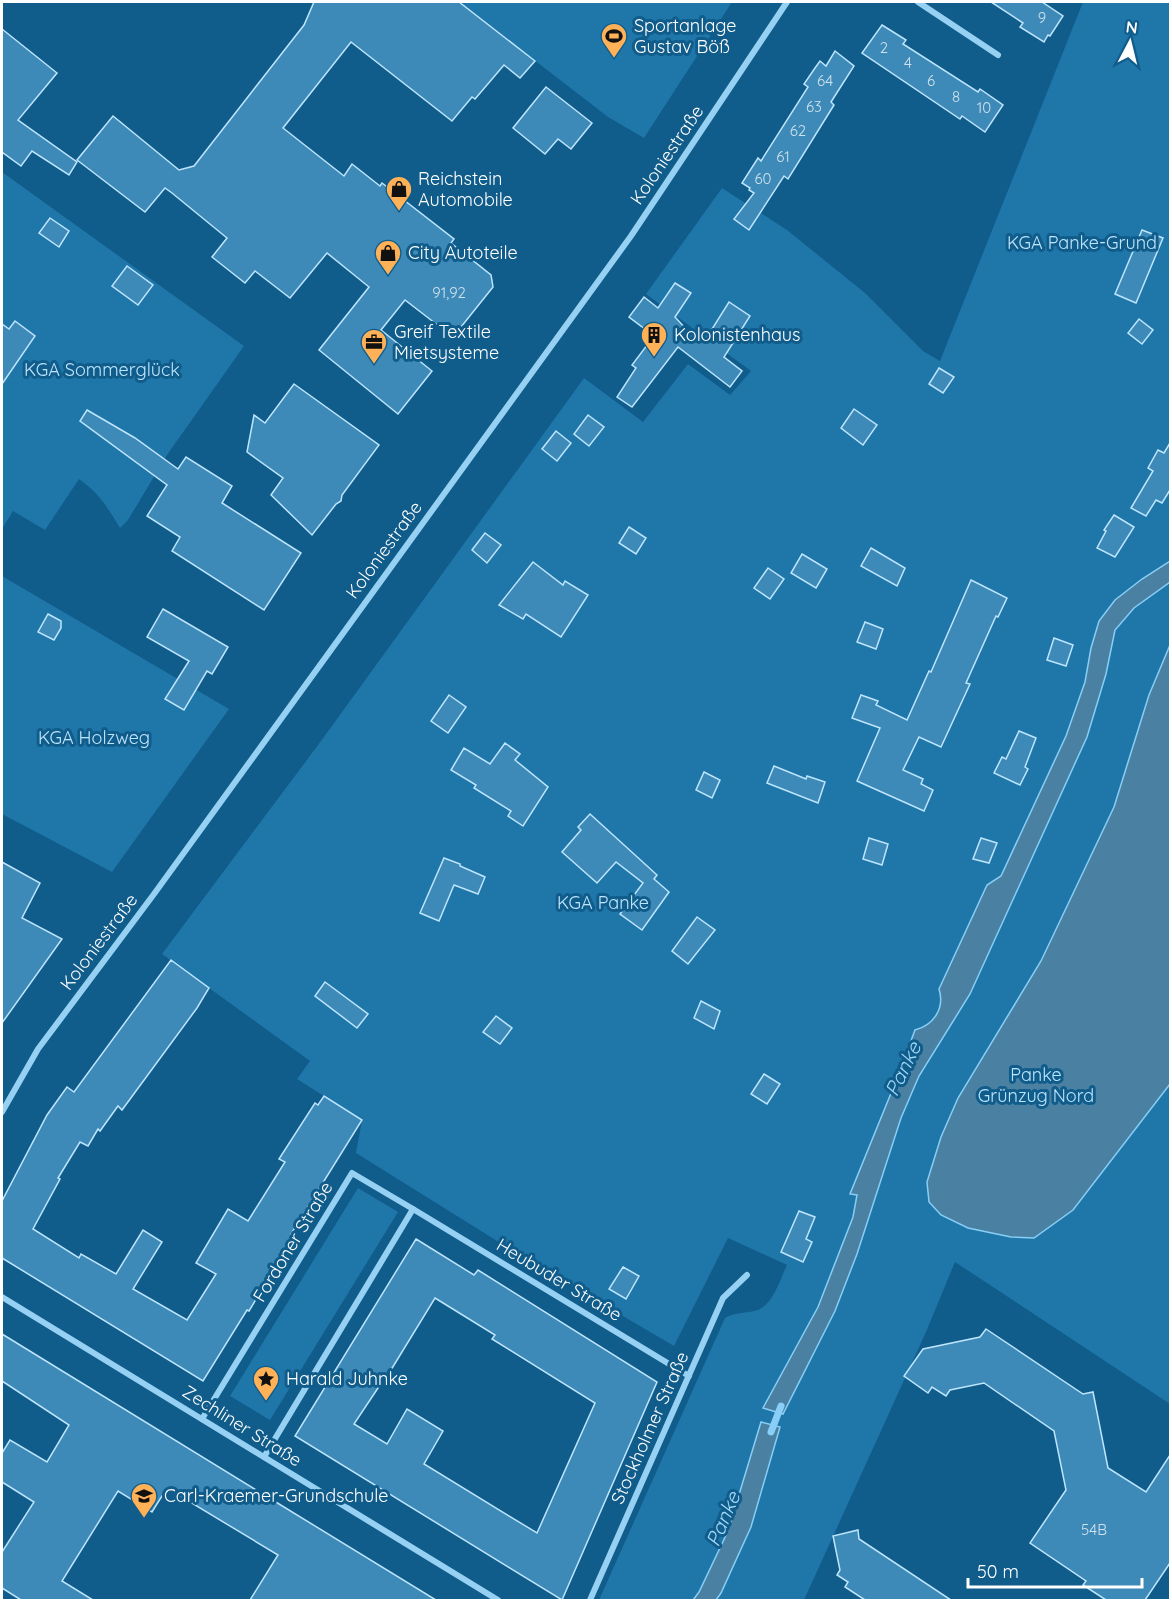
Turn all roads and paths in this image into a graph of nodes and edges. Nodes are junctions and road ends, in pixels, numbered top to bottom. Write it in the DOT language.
graph roads {
  1 [pos="787,2"];
  2 [pos="918,2"];
  3 [pos="998,56"];
  4 [pos="2,1112"];
  5 [pos="413,1209"];
  6 [pos="747,1275"];
  7 [pos="2,1296"];
  8 [pos="689,1376"];
  9 [pos="202,1419"];
  10 [pos="264,1457"];
  11 [pos="498,1600"];
  12 [pos="590,1600"];
  1 -- 4 [label="street, Koloniestraße"];
  2 -- 3 [label="street"];
  5 -- 8 [label="street, Heubuder Straße"];
  5 -- 9 [label="street, Fordoner Straße"];
  5 -- 10 [label="street"];
  6 -- 8 [label="street, Stockholmer Straße"];
  7 -- 9 [label="street, Zechliner Straße"];
  8 -- 12 [label="street, Stockholmer Straße"];
  9 -- 10 [label="street, Zechliner Straße"];
  10 -- 11 [label="street, Zechliner Straße"];
}
